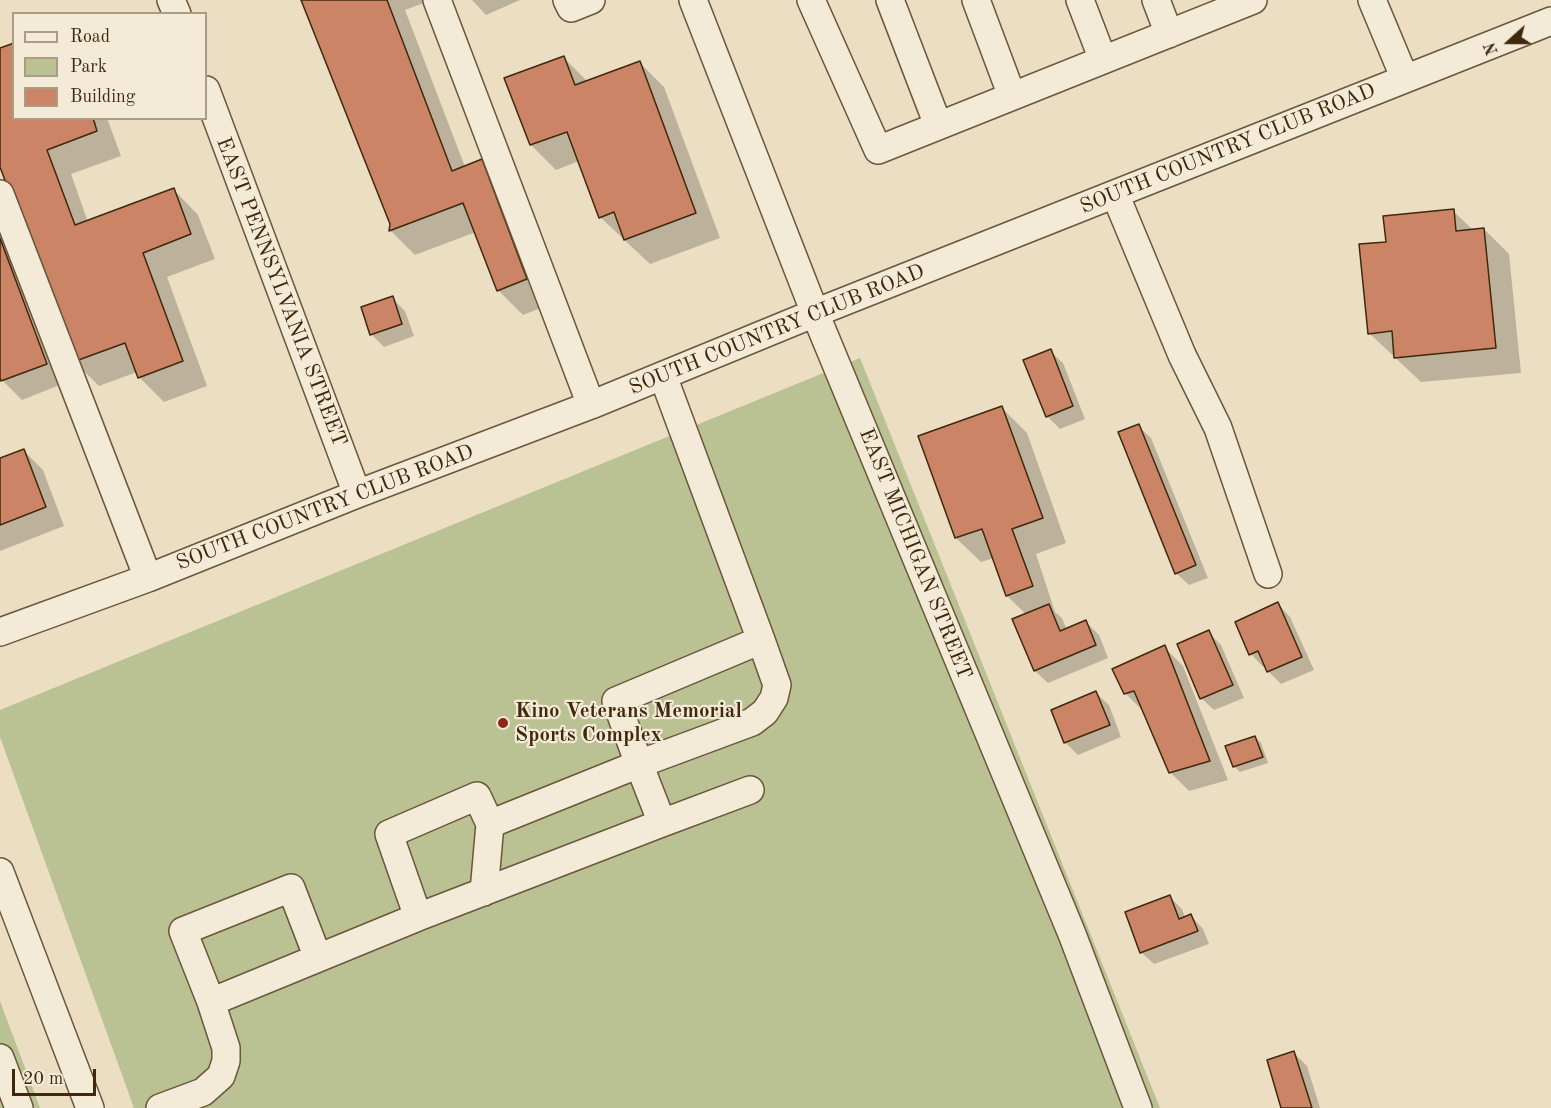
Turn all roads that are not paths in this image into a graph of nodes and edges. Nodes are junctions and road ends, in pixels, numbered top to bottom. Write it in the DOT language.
graph roads {
  1 [pos="437,0"];
  2 [pos="567,0"];
  3 [pos="591,0"];
  4 [pos="693,0"];
  5 [pos="811,0"];
  6 [pos="890,0"];
  7 [pos="976,0"];
  8 [pos="1080,0"];
  9 [pos="1156,0"];
  10 [pos="1372,0"];
  11 [pos="1249,1"];
  12 [pos="1551,21"];
  13 [pos="1169,34"];
  14 [pos="1103,60"];
  15 [pos="1405,79"];
  16 [pos="207,93"];
  17 [pos="1012,96"];
  18 [pos="939,125"];
  19 [pos="0,194"];
  20 [pos="1115,194"];
  21 [pos="815,313"];
  22 [pos="663,376"];
  23 [pos="591,405"];
  24 [pos="357,494"];
  25 [pos="1268,574"];
  26 [pos="148,578"];
  27 [pos="0,632"];
  28 [pos="761,640"];
  29 [pos="639,764"];
  30 [pos="750,790"];
  31 [pos="662,823"];
  32 [pos="490,824"];
  33 [pos="0,872"];
  34 [pos="484,892"];
  35 [pos="418,917"];
  36 [pos="318,958"];
  37 [pos="211,1002"];
  38 [pos="0,1058"];
  39 [pos="19,1108"];
  40 [pos="90,1108"];
  41 [pos="160,1108"];
  42 [pos="1138,1108"];
  1 -- 23 [label="street"];
  2 -- 3 [label="street"];
  4 -- 21 [label="street, EAST MICHIGAN STREET"];
  5 -- 18 [label="street"];
  6 -- 18 [label="street"];
  7 -- 17 [label="street"];
  8 -- 14 [label="street"];
  9 -- 13 [label="street"];
  10 -- 15 [label="street"];
  11 -- 13 [label="street"];
  12 -- 15 [label="street, SOUTH COUNTRY CLUB ROAD"];
  13 -- 14 [label="street"];
  14 -- 17 [label="street"];
  15 -- 20 [label="street, SOUTH COUNTRY CLUB ROAD"];
  16 -- 24 [label="street, EAST PENNSYLVANIA STREET"];
  17 -- 18 [label="street"];
  19 -- 26 [label="street"];
  20 -- 21 [label="street, SOUTH COUNTRY CLUB ROAD"];
  20 -- 25 [label="street"];
  21 -- 22 [label="street, SOUTH COUNTRY CLUB ROAD"];
  21 -- 42 [label="street, EAST MICHIGAN STREET"];
  22 -- 23 [label="street, SOUTH COUNTRY CLUB ROAD"];
  22 -- 28 [label="street"];
  23 -- 24 [label="street, SOUTH COUNTRY CLUB ROAD"];
  24 -- 26 [label="street, SOUTH COUNTRY CLUB ROAD"];
  26 -- 27 [label="street, SOUTH COUNTRY CLUB ROAD"];
  28 -- 29 [label="street"];
  28 -- 29 [label="street"];
  29 -- 31 [label="street"];
  29 -- 32 [label="street"];
  30 -- 31 [label="street"];
  31 -- 34 [label="street"];
  32 -- 34 [label="street"];
  32 -- 35 [label="street"];
  33 -- 40 [label="street"];
  34 -- 35 [label="street"];
  35 -- 36 [label="street"];
  36 -- 37 [label="street"];
  36 -- 37 [label="street"];
  37 -- 41 [label="street"];
  38 -- 39 [label="street"];
}
